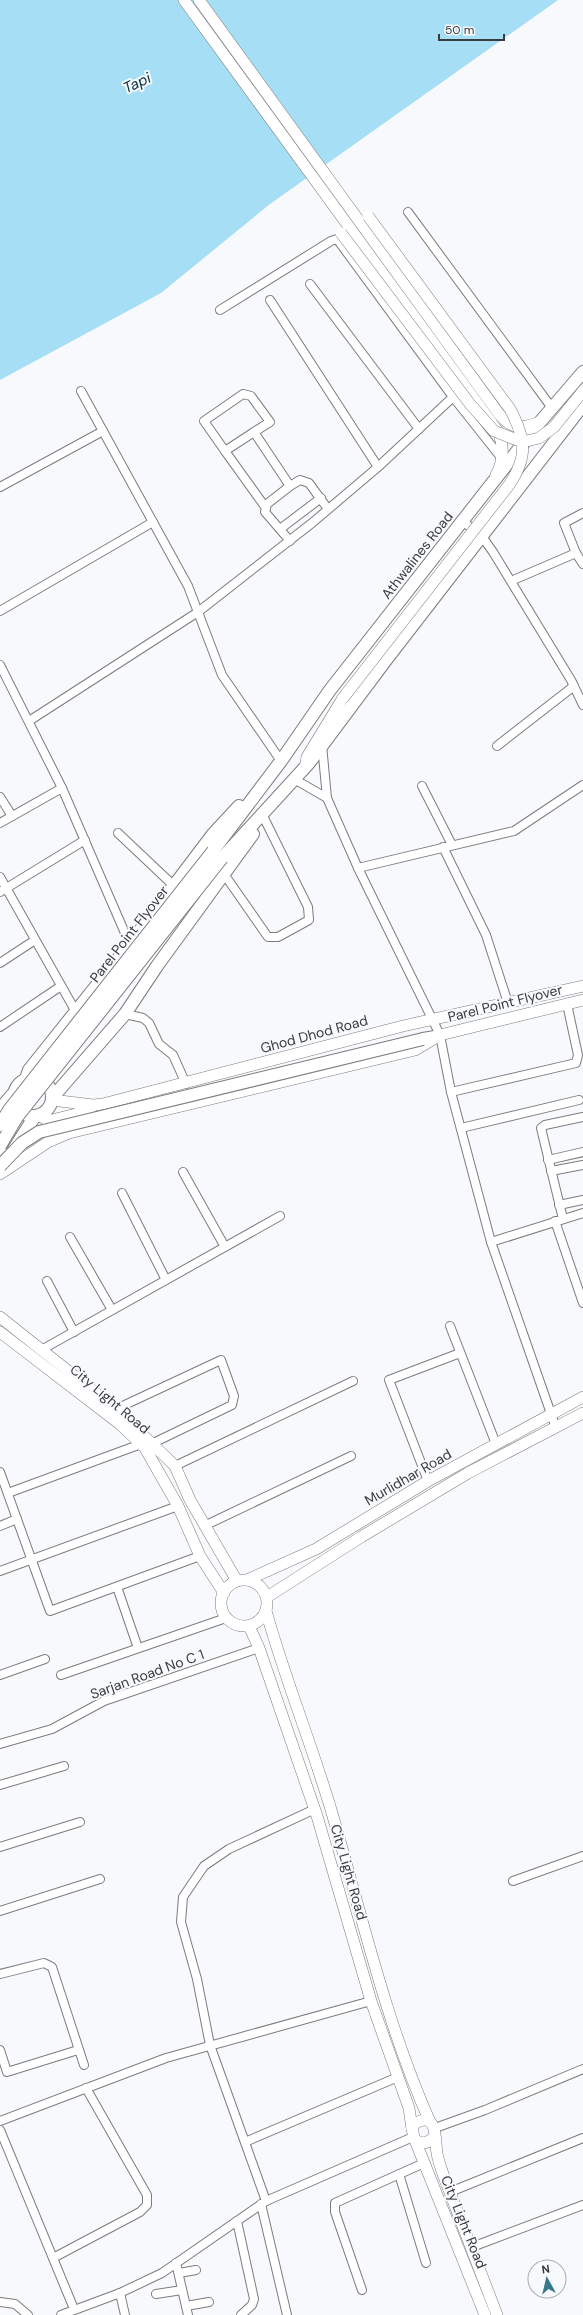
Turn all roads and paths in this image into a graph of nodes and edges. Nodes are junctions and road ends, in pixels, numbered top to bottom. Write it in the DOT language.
graph roads {
  1 [pos="184,0"];
  2 [pos="199,0"];
  3 [pos="342,197"];
  4 [pos="332,202"];
  5 [pos="408,212"];
  6 [pos="310,284"];
  7 [pos="270,300"];
  8 [pos="220,310"];
  9 [pos="583,372"];
  10 [pos="81,391"];
  11 [pos="583,392"];
  12 [pos="453,397"];
  13 [pos="583,405"];
  14 [pos="552,408"];
  15 [pos="540,422"];
  16 [pos="419,429"];
  17 [pos="103,431"];
  18 [pos="254,432"];
  19 [pos="225,451"];
  20 [pos="505,461"];
  21 [pos="378,467"];
  22 [pos="290,486"];
  23 [pos="0,487"];
  24 [pos="321,498"];
  25 [pos="266,508"];
  26 [pos="328,509"];
  27 [pos="583,513"];
  28 [pos="462,521"];
  29 [pos="153,522"];
  30 [pos="280,529"];
  31 [pos="481,535"];
  32 [pos="290,541"];
  33 [pos="576,553"];
  34 [pos="583,564"];
  35 [pos="510,581"];
  36 [pos="0,611"];
  37 [pos="198,612"];
  38 [pos="0,665"];
  39 [pos="574,686"];
  40 [pos="583,705"];
  41 [pos="29,721"];
  42 [pos="322,745"];
  43 [pos="497,746"];
  44 [pos="281,761"];
  45 [pos="306,766"];
  46 [pos="294,779"];
  47 [pos="583,784"];
  48 [pos="422,786"];
  49 [pos="62,788"];
  50 [pos="285,789"];
  51 [pos="259,791"];
  52 [pos="0,797"];
  53 [pos="327,798"];
  54 [pos="12,816"];
  55 [pos="264,818"];
  56 [pos="0,823"];
  57 [pos="118,833"];
  58 [pos="85,840"];
  59 [pos="452,845"];
  60 [pos="443,847"];
  61 [pos="218,855"];
  62 [pos="358,868"];
  63 [pos="224,874"];
  64 [pos="0,877"];
  65 [pos="173,885"];
  66 [pos="3,890"];
  67 [pos="35,940"];
  68 [pos="129,945"];
  69 [pos="0,963"];
  70 [pos="157,966"];
  71 [pos="61,986"];
  72 [pos="583,986"];
  73 [pos="583,1000"];
  74 [pos="508,1003"];
  75 [pos="567,1004"];
  76 [pos="76,1012"];
  77 [pos="126,1014"];
  78 [pos="433,1020"];
  79 [pos="0,1027"];
  80 [pos="432,1037"];
  81 [pos="26,1078"];
  82 [pos="186,1084"];
  83 [pos="450,1092"];
  84 [pos="13,1094"];
  85 [pos="52,1099"];
  86 [pos="579,1100"];
  87 [pos="96,1104"];
  88 [pos="0,1109"];
  89 [pos="37,1116"];
  90 [pos="583,1117"];
  91 [pos="0,1125"];
  92 [pos="461,1128"];
  93 [pos="0,1146"];
  94 [pos="583,1152"];
  95 [pos="548,1160"];
  96 [pos="583,1165"];
  97 [pos="0,1166"];
  98 [pos="551,1171"];
  99 [pos="183,1172"];
  100 [pos="0,1173"];
  101 [pos="122,1193"];
  102 [pos="583,1200"];
  103 [pos="559,1205"];
  104 [pos="583,1213"];
  105 [pos="280,1216"];
  106 [pos="559,1220"];
  107 [pos="70,1237"];
  108 [pos="491,1242"];
  109 [pos="225,1247"];
  110 [pos="166,1280"];
  111 [pos="47,1281"];
  112 [pos="583,1303"];
  113 [pos="112,1310"];
  114 [pos="0,1317"];
  115 [pos="450,1326"];
  116 [pos="0,1332"];
  117 [pos="74,1332"];
  118 [pos="42,1349"];
  119 [pos="460,1353"];
  120 [pos="353,1381"];
  121 [pos="583,1397"];
  122 [pos="116,1409"];
  123 [pos="583,1413"];
  124 [pos="552,1414"];
  125 [pos="556,1428"];
  126 [pos="496,1444"];
  127 [pos="146,1445"];
  128 [pos="351,1456"];
  129 [pos="175,1466"];
  130 [pos="0,1472"];
  131 [pos="428,1481"];
  132 [pos="8,1493"];
  133 [pos="178,1506"];
  134 [pos="17,1519"];
  135 [pos="0,1526"];
  136 [pos="204,1526"];
  137 [pos="200,1556"];
  138 [pos="32,1559"];
  139 [pos="0,1571"];
  140 [pos="242,1581"];
  141 [pos="117,1587"];
  142 [pos="224,1593"];
  143 [pos="267,1598"];
  144 [pos="266,1611"];
  145 [pos="226,1618"];
  146 [pos="249,1626"];
  147 [pos="138,1648"];
  148 [pos="259,1648"];
  149 [pos="45,1659"];
  150 [pos="0,1675"];
  151 [pos="61,1675"];
  152 [pos="0,1744"];
  153 [pos="64,1766"];
  154 [pos="0,1785"];
  155 [pos="315,1809"];
  156 [pos="80,1822"];
  157 [pos="0,1847"];
  158 [pos="583,1856"];
  159 [pos="100,1879"];
  160 [pos="513,1881"];
  161 [pos="0,1911"];
  162 [pos="0,1974"];
  163 [pos="371,2002"];
  164 [pos="210,2046"];
  165 [pos="0,2050"];
  166 [pos="78,2050"];
  167 [pos="84,2065"];
  168 [pos="583,2069"];
  169 [pos="398,2077"];
  170 [pos="86,2088"];
  171 [pos="0,2121"];
  172 [pos="433,2128"];
  173 [pos="0,2130"];
  174 [pos="413,2135"];
  175 [pos="583,2138"];
  176 [pos="245,2142"];
  177 [pos="424,2164"];
  178 [pos="399,2174"];
  179 [pos="450,2192"];
  180 [pos="264,2202"];
  181 [pos="583,2205"];
  182 [pos="237,2221"];
  183 [pos="472,2247"];
  184 [pos="53,2258"];
  185 [pos="176,2263"];
  186 [pos="426,2263"];
  187 [pos="196,2270"];
  188 [pos="179,2273"];
  189 [pos="182,2290"];
  190 [pos="362,2290"];
  191 [pos="120,2293"];
  192 [pos="156,2294"];
  193 [pos="0,2302"];
  194 [pos="209,2302"];
  195 [pos="186,2306"];
  196 [pos="74,2309"];
  197 [pos="28,2315"];
  198 [pos="61,2315"];
  199 [pos="125,2315"];
  200 [pos="188,2315"];
  201 [pos="241,2315"];
  202 [pos="287,2315"];
  203 [pos="485,2315"];
  204 [pos="497,2315"];
  1 -- 4 [label="main road"];
  2 -- 3 [label="main road"];
  3 -- 15 [label="main road"];
  3 -- 45 [label="main road, bridge"];
  4 -- 11 [label="main road, bridge"];
  4 -- 20 [label="main road"];
  5 -- 14 [label="street"];
  6 -- 16 [label="street"];
  7 -- 21 [label="street"];
  8 -- 12 [label="street"];
  9 -- 14 [label="main road, Athwalines Road"];
  10 -- 17 [label="street"];
  12 -- 16 [label="street"];
  12 -- 20 [label="street"];
  13 -- 31 [label="main road"];
  14 -- 15 [label="main road, Athwalines Road"];
  15 -- 20 [label="main road, Athwalines Road"];
  16 -- 21 [label="street"];
  17 -- 23 [label="street"];
  17 -- 29 [label="street"];
  18 -- 19 [label="street"];
  18 -- 19 [label="street"];
  18 -- 22 [label="street"];
  19 -- 25 [label="street"];
  20 -- 28 [label="main road, Athwalines Road"];
  21 -- 26 [label="street"];
  22 -- 24 [label="street"];
  22 -- 25 [label="street"];
  24 -- 26 [label="street"];
  24 -- 30 [label="street"];
  25 -- 30 [label="street"];
  26 -- 32 [label="street"];
  27 -- 33 [label="street"];
  28 -- 31 [label="street"];
  28 -- 44 [label="main road, Athwalines Road"];
  29 -- 36 [label="street"];
  29 -- 37 [label="street"];
  30 -- 32 [label="street"];
  31 -- 35 [label="street"];
  31 -- 42 [label="main road"];
  32 -- 37 [label="street"];
  33 -- 34 [label="street"];
  33 -- 35 [label="street"];
  35 -- 39 [label="street"];
  37 -- 41 [label="street"];
  37 -- 44 [label="street"];
  38 -- 41 [label="street"];
  39 -- 40 [label="street"];
  39 -- 43 [label="street"];
  41 -- 49 [label="street"];
  42 -- 45 [label="main road"];
  42 -- 53 [label="street"];
  44 -- 51 [label="main road, Parel Point Flyover"];
  45 -- 46 [label="main road"];
  46 -- 50 [label="main road"];
  46 -- 53 [label="street"];
  47 -- 59 [label="street"];
  48 -- 59 [label="street"];
  49 -- 54 [label="street"];
  49 -- 58 [label="street"];
  50 -- 55 [label="main road"];
  50 -- 61 [label="main road, Parel Point Flyover"];
  51 -- 61 [label="main road, Parel Point Flyover"];
  51 -- 65 [label="main road"];
  52 -- 54 [label="street"];
  53 -- 62 [label="street"];
  54 -- 56 [label="street"];
  55 -- 63 [label="main road"];
  55 -- 63 [label="street"];
  57 -- 65 [label="street"];
  58 -- 66 [label="street"];
  58 -- 68 [label="street"];
  59 -- 60 [label="street"];
  60 -- 62 [label="street"];
  60 -- 74 [label="street"];
  61 -- 91 [label="main road, Parel Point Flyover, bridge"];
  61 -- 93 [label="main road, Parel Point Flyover, bridge"];
  62 -- 78 [label="street"];
  63 -- 70 [label="main road"];
  64 -- 66 [label="street"];
  65 -- 68 [label="main road"];
  66 -- 67 [label="street"];
  67 -- 69 [label="street"];
  67 -- 71 [label="street"];
  68 -- 70 [label="street"];
  68 -- 76 [label="main road"];
  70 -- 77 [label="main road"];
  71 -- 76 [label="street"];
  71 -- 79 [label="street"];
  72 -- 74 [label="main road, Ghod Dhod Road"];
  73 -- 75 [label="main road, Parel Point Flyover"];
  74 -- 78 [label="main road, Ghod Dhod Road"];
  75 -- 80 [label="main road, Parel Point Flyover"];
  75 -- 83 [label="street"];
  76 -- 81 [label="main road"];
  77 -- 82 [label="street"];
  77 -- 85 [label="main road"];
  78 -- 80 [label="street"];
  78 -- 82 [label="main road, Ghod Dhod Road"];
  80 -- 83 [label="street"];
  80 -- 97 [label="main road, bridge"];
  80 -- 100 [label="main road"];
  81 -- 84 [label="main road"];
  81 -- 85 [label="main road"];
  82 -- 87 [label="main road, Ghod Dhod Road"];
  83 -- 92 [label="street"];
  84 -- 88 [label="main road"];
  84 -- 89 [label="main road"];
  85 -- 87 [label="main road, Ghod Dhod Road"];
  85 -- 89 [label="main road"];
  86 -- 92 [label="street"];
  87 -- 89 [label="main road"];
  89 -- 100 [label="main road"];
  90 -- 95 [label="street"];
  92 -- 108 [label="street"];
  94 -- 95 [label="street"];
  95 -- 98 [label="street"];
  96 -- 98 [label="street"];
  98 -- 103 [label="street"];
  99 -- 109 [label="street"];
  101 -- 110 [label="street"];
  102 -- 103 [label="street"];
  103 -- 106 [label="street"];
  104 -- 106 [label="street"];
  105 -- 109 [label="street"];
  106 -- 108 [label="street"];
  106 -- 112 [label="street"];
  107 -- 113 [label="street"];
  108 -- 124 [label="street"];
  109 -- 110 [label="street"];
  110 -- 113 [label="street"];
  111 -- 117 [label="street"];
  113 -- 117 [label="street"];
  114 -- 118 [label="main road"];
  115 -- 119 [label="street"];
  116 -- 127 [label="main road, City Light Road"];
  117 -- 118 [label="street"];
  118 -- 122 [label="main road"];
  119 -- 126 [label="street"];
  119 -- 131 [label="street"];
  120 -- 129 [label="street"];
  121 -- 124 [label="main road, Murlidhar Road"];
  122 -- 127 [label="main road"];
  122 -- 127 [label="street"];
  123 -- 125 [label="main road, Murlidhar Road"];
  124 -- 125 [label="street"];
  124 -- 126 [label="main road, Murlidhar Road"];
  125 -- 143 [label="main road, Murlidhar Road"];
  126 -- 131 [label="main road, Murlidhar Road"];
  127 -- 129 [label="main road"];
  127 -- 132 [label="street"];
  127 -- 133 [label="main road, City Light Road"];
  128 -- 136 [label="street"];
  129 -- 136 [label="main road"];
  130 -- 132 [label="street"];
  131 -- 140 [label="main road, Murlidhar Road"];
  132 -- 134 [label="street"];
  133 -- 137 [label="main road, City Light Road"];
  133 -- 138 [label="street"];
  134 -- 135 [label="street"];
  134 -- 138 [label="street"];
  136 -- 140 [label="main road"];
  137 -- 141 [label="street"];
  137 -- 142 [label="main road, City Light Road"];
  138 -- 139 [label="street"];
  138 -- 141 [label="street"];
  140 -- 142 [label="main road"];
  140 -- 143 [label="main road"];
  141 -- 147 [label="street"];
  142 -- 145 [label="main road"];
  143 -- 144 [label="main road"];
  144 -- 146 [label="main road"];
  144 -- 172 [label="main road"];
  145 -- 146 [label="main road"];
  145 -- 147 [label="street"];
  146 -- 148 [label="main road, City Light Road"];
  147 -- 151 [label="street"];
  148 -- 152 [label="street, Sarjan Road No C 1"];
  148 -- 155 [label="main road, City Light Road"];
  149 -- 150 [label="street"];
  153 -- 154 [label="street"];
  155 -- 163 [label="main road, City Light Road"];
  155 -- 164 [label="street"];
  156 -- 157 [label="street"];
  158 -- 160 [label="street"];
  159 -- 161 [label="street"];
  162 -- 166 [label="street"];
  163 -- 164 [label="street"];
  163 -- 169 [label="main road, City Light Road"];
  164 -- 170 [label="street"];
  164 -- 176 [label="street"];
  165 -- 166 [label="street"];
  166 -- 167 [label="street"];
  168 -- 172 [label="street"];
  169 -- 174 [label="main road, City Light Road"];
  169 -- 176 [label="street"];
  170 -- 171 [label="street"];
  170 -- 184 [label="street"];
  172 -- 174 [label="main road"];
  172 -- 174 [label="main road"];
  172 -- 179 [label="main road"];
  173 -- 184 [label="street"];
  174 -- 177 [label="main road, City Light Road"];
  174 -- 180 [label="street"];
  175 -- 179 [label="street"];
  176 -- 180 [label="street"];
  177 -- 178 [label="street"];
  177 -- 203 [label="main road, City Light Road"];
  178 -- 186 [label="street"];
  178 -- 190 [label="street"];
  179 -- 183 [label="main road"];
  180 -- 182 [label="street"];
  180 -- 202 [label="street"];
  181 -- 183 [label="street"];
  182 -- 185 [label="street"];
  182 -- 201 [label="street"];
  183 -- 204 [label="main road"];
  184 -- 196 [label="street"];
  185 -- 188 [label="street"];
  185 -- 191 [label="street"];
  187 -- 188 [label="street"];
  188 -- 189 [label="street"];
  189 -- 192 [label="street"];
  189 -- 195 [label="street"];
  191 -- 196 [label="street"];
  191 -- 199 [label="street"];
  193 -- 197 [label="street"];
  194 -- 195 [label="street"];
  195 -- 200 [label="street"];
  196 -- 198 [label="street"];
}
